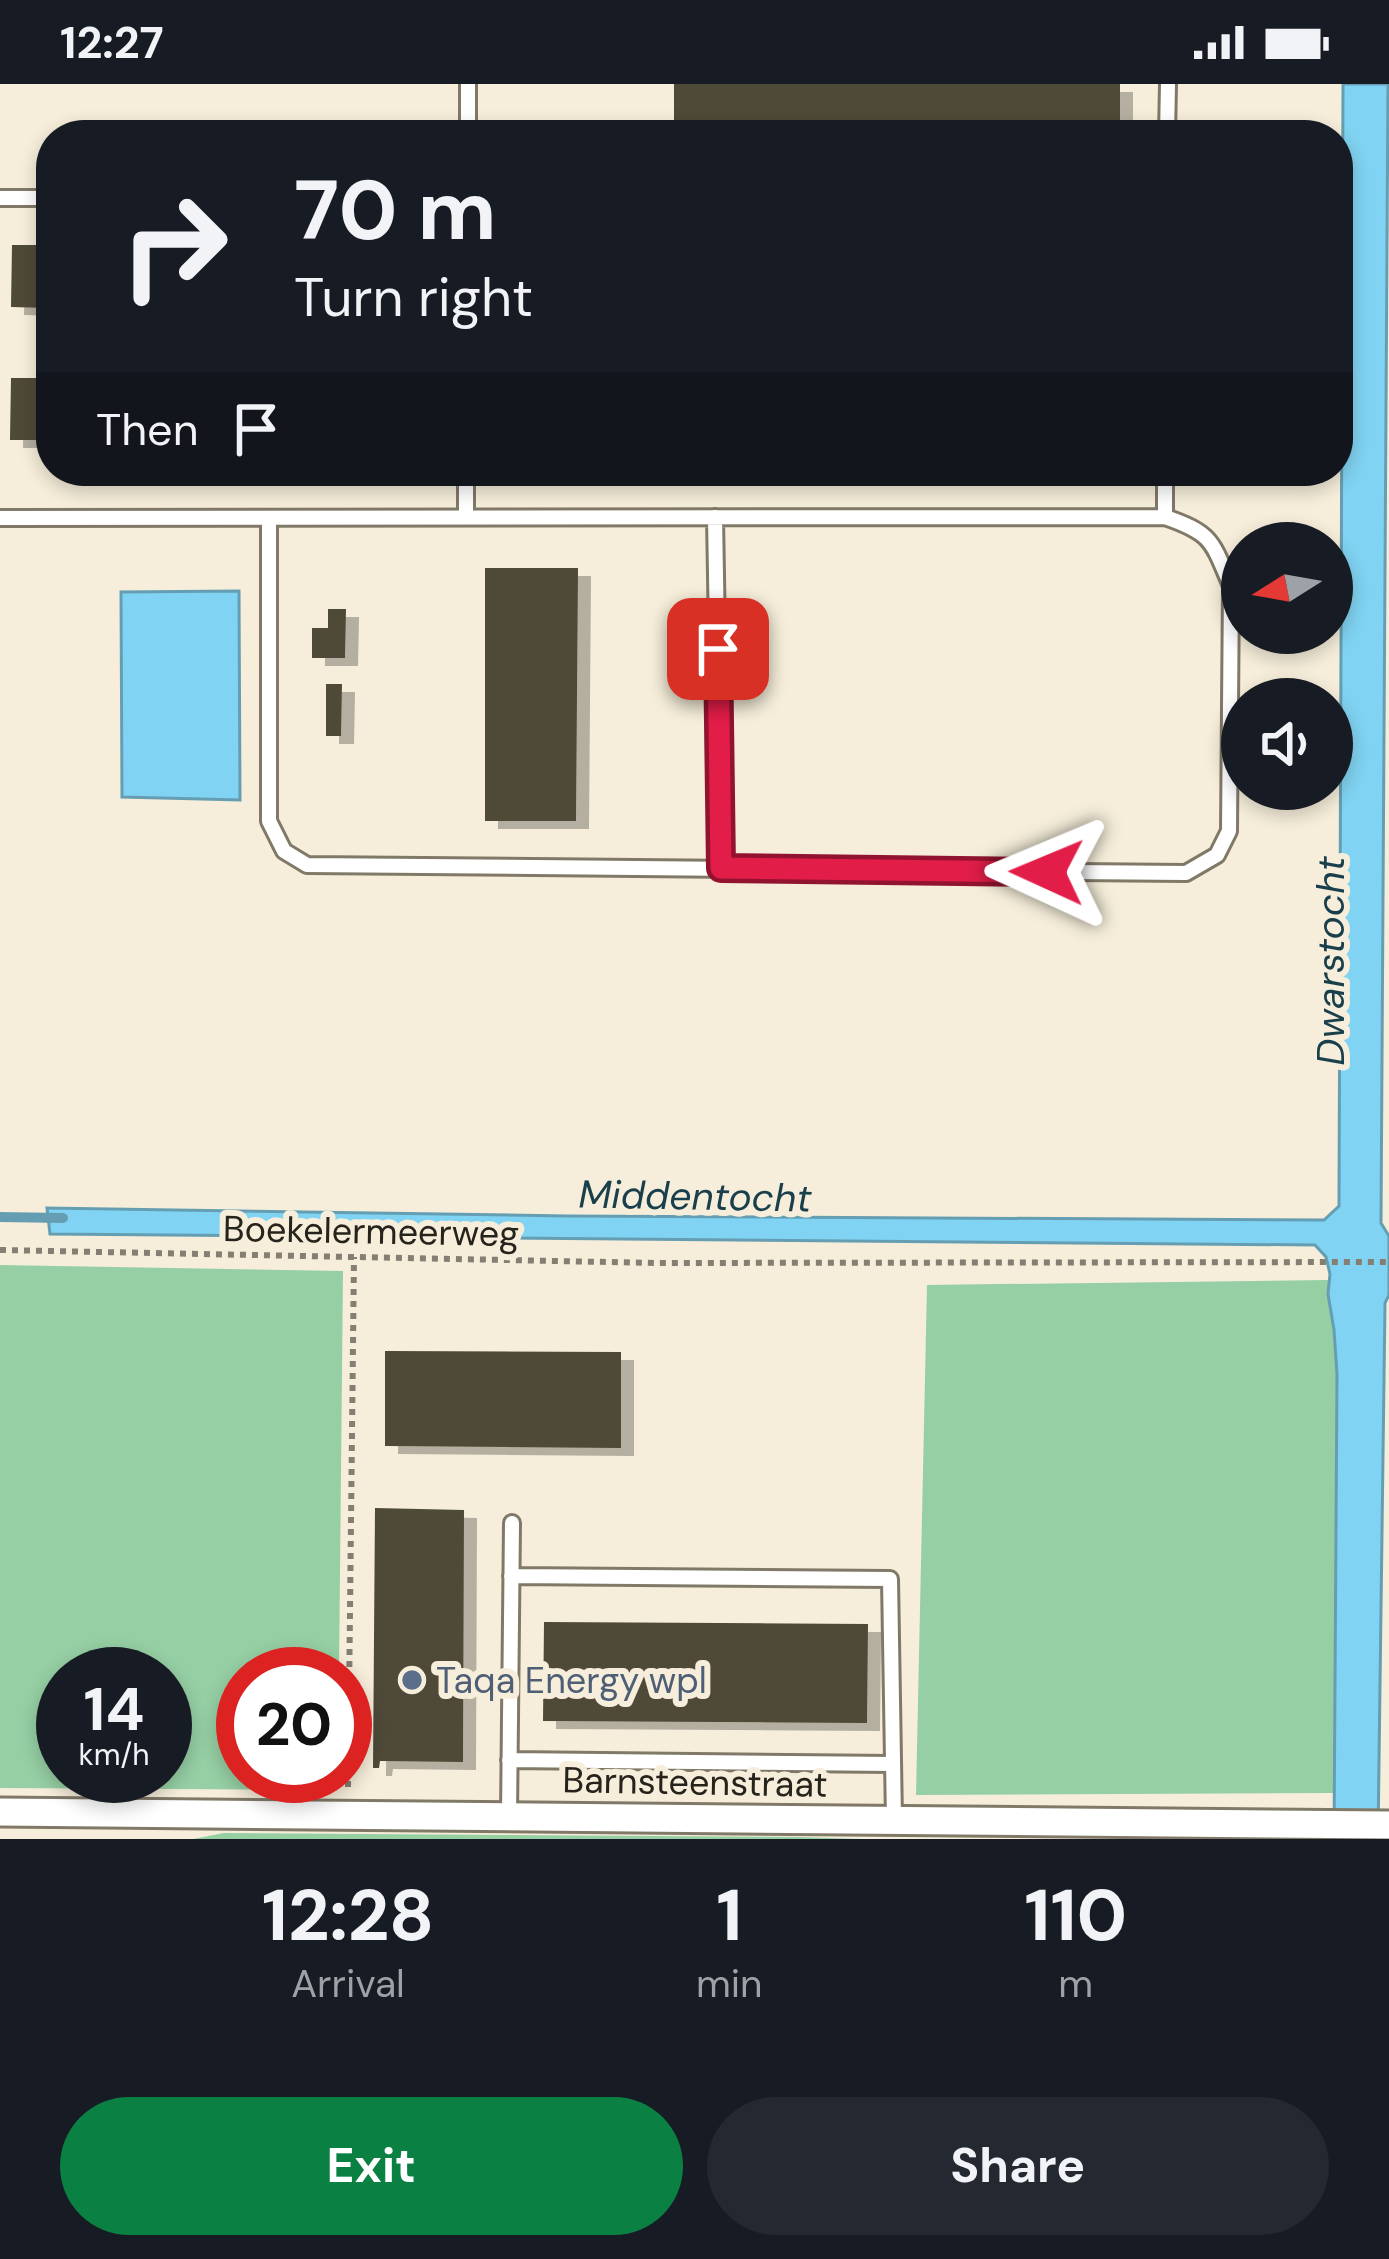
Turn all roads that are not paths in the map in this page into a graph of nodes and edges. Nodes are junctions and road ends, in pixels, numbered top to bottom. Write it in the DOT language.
graph roads {
  1 [pos="468,84"];
  2 [pos="1168,84"];
  3 [pos="468,120"];
  4 [pos="1167,120"];
  5 [pos="0,198"];
  6 [pos="36,198"];
  7 [pos="466,486"];
  8 [pos="1165,486"];
  9 [pos="716,517"];
  10 [pos="1165,517"];
  11 [pos="0,518"];
  12 [pos="268,518"];
  13 [pos="466,518"];
  14 [pos="721,868"];
  15 [pos="512,1523"];
  16 [pos="511,1576"];
  17 [pos="509,1760"];
  18 [pos="893,1764"];
  19 [pos="0,1812"];
  20 [pos="508,1816"];
  21 [pos="894,1820"];
  22 [pos="135,1826"];
  23 [pos="1389,1826"];
  24 [pos="947,1830"];
  1 -- 3 [label="lane"];
  2 -- 4 [label="lane"];
  5 -- 6 [label="lane"];
  7 -- 13 [label="lane"];
  8 -- 10 [label="lane"];
  9 -- 10 [label="lane"];
  9 -- 13 [label="lane"];
  9 -- 14 [label="lane"];
  10 -- 14 [label="lane"];
  11 -- 12 [label="lane"];
  12 -- 13 [label="lane"];
  12 -- 14 [label="lane"];
  15 -- 16 [label="lane"];
  16 -- 17 [label="lane"];
  16 -- 18 [label="lane"];
  17 -- 18 [label="lane"];
  17 -- 20 [label="lane"];
  18 -- 21 [label="lane"];
  19 -- 22 [label="street, Barnsteenstraat"];
  20 -- 21 [label="street, Barnsteenstraat"];
  20 -- 22 [label="street, Barnsteenstraat"];
  21 -- 24 [label="street, Barnsteenstraat"];
  23 -- 24 [label="street, Barnsteenstraat"];
}
